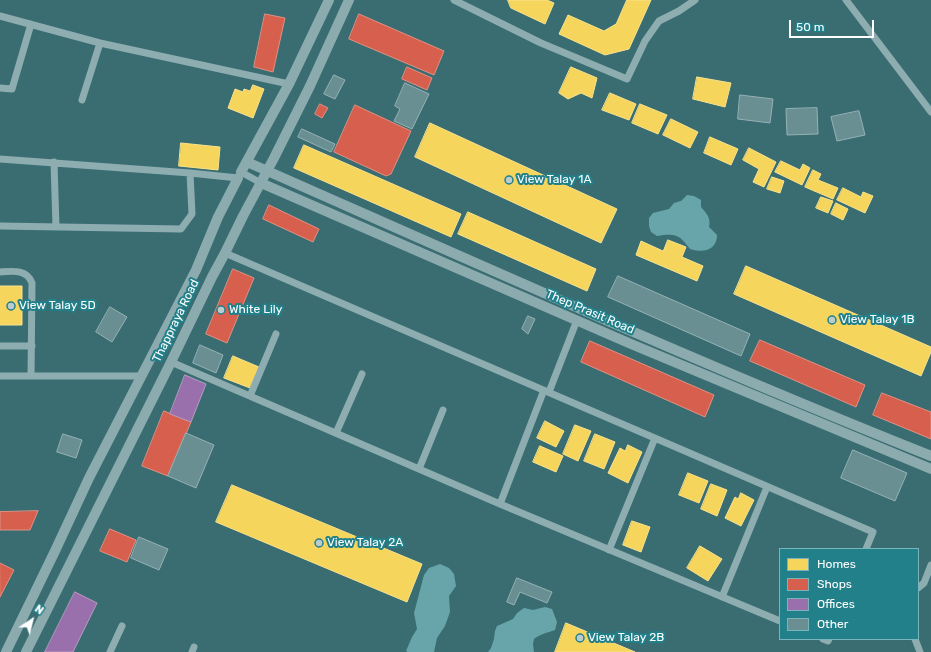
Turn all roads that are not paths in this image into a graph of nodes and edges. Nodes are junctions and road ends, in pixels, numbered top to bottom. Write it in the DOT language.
graph roads {
  1 [pos="329,0"];
  2 [pos="350,0"];
  3 [pos="454,0"];
  4 [pos="695,0"];
  5 [pos="846,0"];
  6 [pos="0,16"];
  7 [pos="31,24"];
  8 [pos="100,43"];
  9 [pos="289,84"];
  10 [pos="0,88"];
  11 [pos="82,100"];
  12 [pos="931,112"];
  13 [pos="0,159"];
  14 [pos="54,162"];
  15 [pos="247,162"];
  16 [pos="267,171"];
  17 [pos="190,173"];
  18 [pos="239,175"];
  19 [pos="261,183"];
  20 [pos="0,226"];
  21 [pos="56,227"];
  22 [pos="225,253"];
  23 [pos="0,272"];
  24 [pos="577,320"];
  25 [pos="276,334"];
  26 [pos="0,346"];
  27 [pos="32,346"];
  28 [pos="171,362"];
  29 [pos="362,374"];
  30 [pos="0,376"];
  31 [pos="31,376"];
  32 [pos="142,376"];
  33 [pos="546,391"];
  34 [pos="250,396"];
  35 [pos="443,410"];
  36 [pos="336,433"];
  37 [pos="655,438"];
  38 [pos="931,456"];
  39 [pos="419,469"];
  40 [pos="931,469"];
  41 [pos="767,487"];
  42 [pos="500,504"];
  43 [pos="866,548"];
  44 [pos="609,550"];
  45 [pos="931,565"];
  46 [pos="919,587"];
  47 [pos="722,597"];
  48 [pos="779,621"];
  49 [pos="122,626"];
  50 [pos="915,640"];
  51 [pos="6,652"];
  52 [pos="26,652"];
  53 [pos="110,652"];
  54 [pos="920,652"];
  1 -- 9 [label="main road, Thappraya Road"];
  2 -- 16 [label="main road, Thappraya Road"];
  3 -- 4 [label="street"];
  5 -- 12 [label="street"];
  6 -- 7 [label="street"];
  7 -- 8 [label="street"];
  7 -- 10 [label="street"];
  8 -- 9 [label="street"];
  8 -- 11 [label="street"];
  9 -- 15 [label="main road, Thappraya Road"];
  13 -- 14 [label="street"];
  14 -- 17 [label="street"];
  14 -- 21 [label="street"];
  15 -- 16 [label="main road, Thep Prasit Road"];
  15 -- 18 [label="main road, Thappraya Road"];
  16 -- 19 [label="main road, Thappraya Road"];
  16 -- 38 [label="main road, Thep Prasit Road"];
  17 -- 18 [label="street"];
  17 -- 21 [label="street"];
  18 -- 19 [label="street, Thep Prasit Road"];
  18 -- 32 [label="main road, Thappraya Road"];
  19 -- 22 [label="main road, Thappraya Road"];
  19 -- 24 [label="main road, Thep Prasit Road"];
  20 -- 21 [label="street"];
  22 -- 28 [label="main road, Thappraya Road"];
  22 -- 33 [label="street"];
  23 -- 27 [label="street"];
  24 -- 33 [label="street"];
  24 -- 40 [label="main road, Thep Prasit Road"];
  25 -- 34 [label="street"];
  26 -- 27 [label="street"];
  27 -- 31 [label="street"];
  28 -- 34 [label="street"];
  28 -- 52 [label="main road, Thappraya Road"];
  29 -- 36 [label="street"];
  30 -- 31 [label="street"];
  31 -- 32 [label="street"];
  32 -- 51 [label="main road, Thappraya Road"];
  33 -- 37 [label="street"];
  33 -- 42 [label="street"];
  34 -- 36 [label="street"];
  35 -- 39 [label="street"];
  36 -- 39 [label="street"];
  37 -- 41 [label="street"];
  37 -- 44 [label="street"];
  39 -- 42 [label="street"];
  41 -- 43 [label="street"];
  41 -- 47 [label="street"];
  42 -- 44 [label="street"];
  44 -- 47 [label="street"];
  45 -- 46 [label="street"];
  47 -- 48 [label="street"];
  49 -- 53 [label="street"];
  50 -- 54 [label="street"];
}
